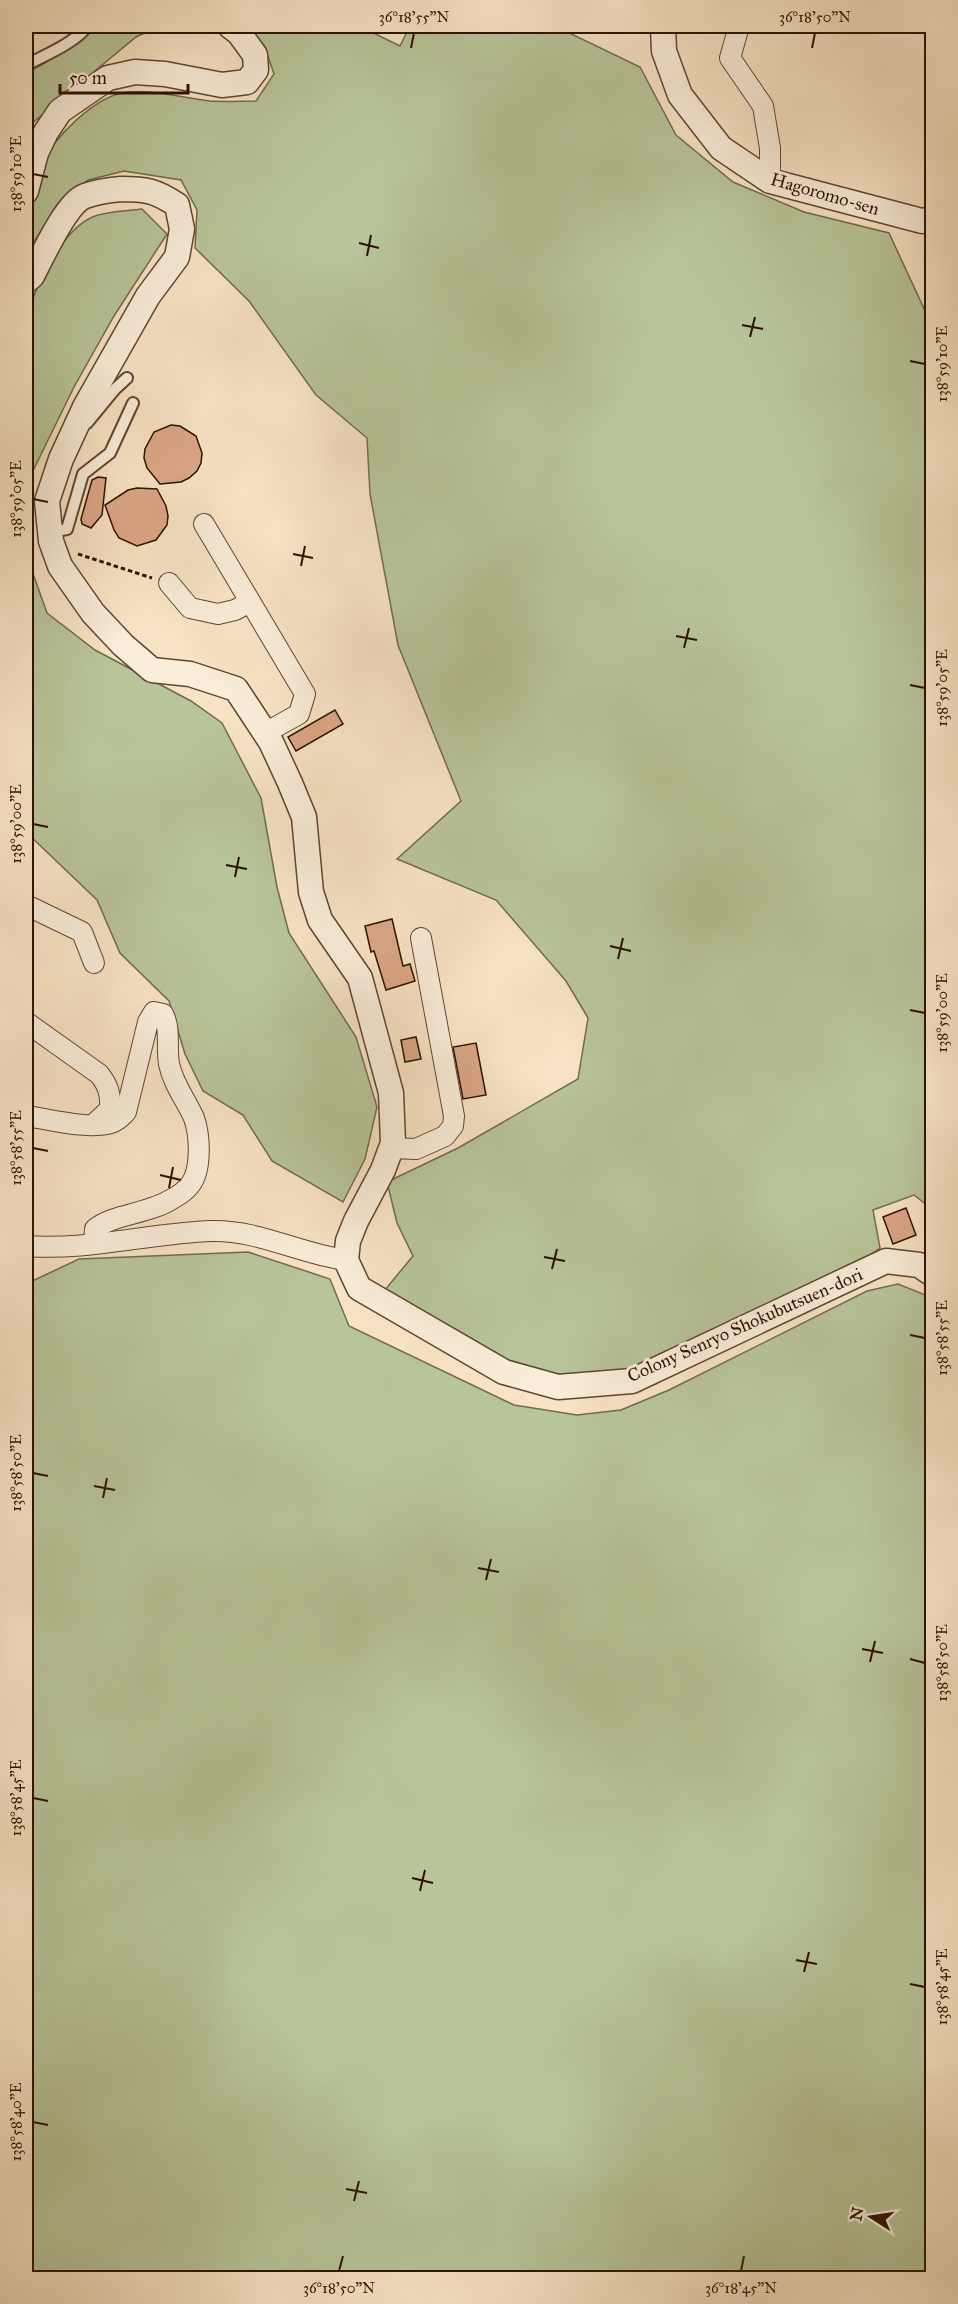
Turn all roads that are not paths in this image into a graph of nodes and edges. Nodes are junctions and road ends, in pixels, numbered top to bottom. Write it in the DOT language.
graph roads {
  1 [pos="87,26"];
  2 [pos="230,26"];
  3 [pos="663,26"];
  4 [pos="739,26"];
  5 [pos="26,65"];
  6 [pos="770,181"];
  7 [pos="26,191"];
  8 [pos="933,219"];
  9 [pos="26,281"];
  10 [pos="127,378"];
  11 [pos="133,403"];
  12 [pos="72,434"];
  13 [pos="204,524"];
  14 [pos="52,539"];
  15 [pos="169,583"];
  16 [pos="250,602"];
  17 [pos="265,733"];
  18 [pos="26,905"];
  19 [pos="421,938"];
  20 [pos="94,963"];
  21 [pos="26,1022"];
  22 [pos="26,1116"];
  23 [pos="93,1125"];
  24 [pos="391,1148"];
  25 [pos="94,1243"];
  26 [pos="26,1246"];
  27 [pos="346,1260"];
  28 [pos="933,1274"];
  1 -- 5 [label="lane"];
  2 -- 7 [label="street"];
  3 -- 6 [label="street, Hagoromo-sen"];
  4 -- 6 [label="street"];
  6 -- 8 [label="street, Hagoromo-sen"];
  9 -- 12 [label="street"];
  10 -- 12 [label="lane"];
  11 -- 14 [label="lane"];
  12 -- 14 [label="street"];
  13 -- 16 [label="street"];
  14 -- 17 [label="street"];
  15 -- 16 [label="street"];
  16 -- 17 [label="street"];
  17 -- 24 [label="street"];
  18 -- 20 [label="street"];
  19 -- 24 [label="street"];
  21 -- 23 [label="street"];
  22 -- 23 [label="street"];
  23 -- 25 [label="street"];
  24 -- 27 [label="street"];
  25 -- 26 [label="street"];
  25 -- 27 [label="street"];
  27 -- 28 [label="street, Colony Senryo Shokubutsuen-dori"];
}
